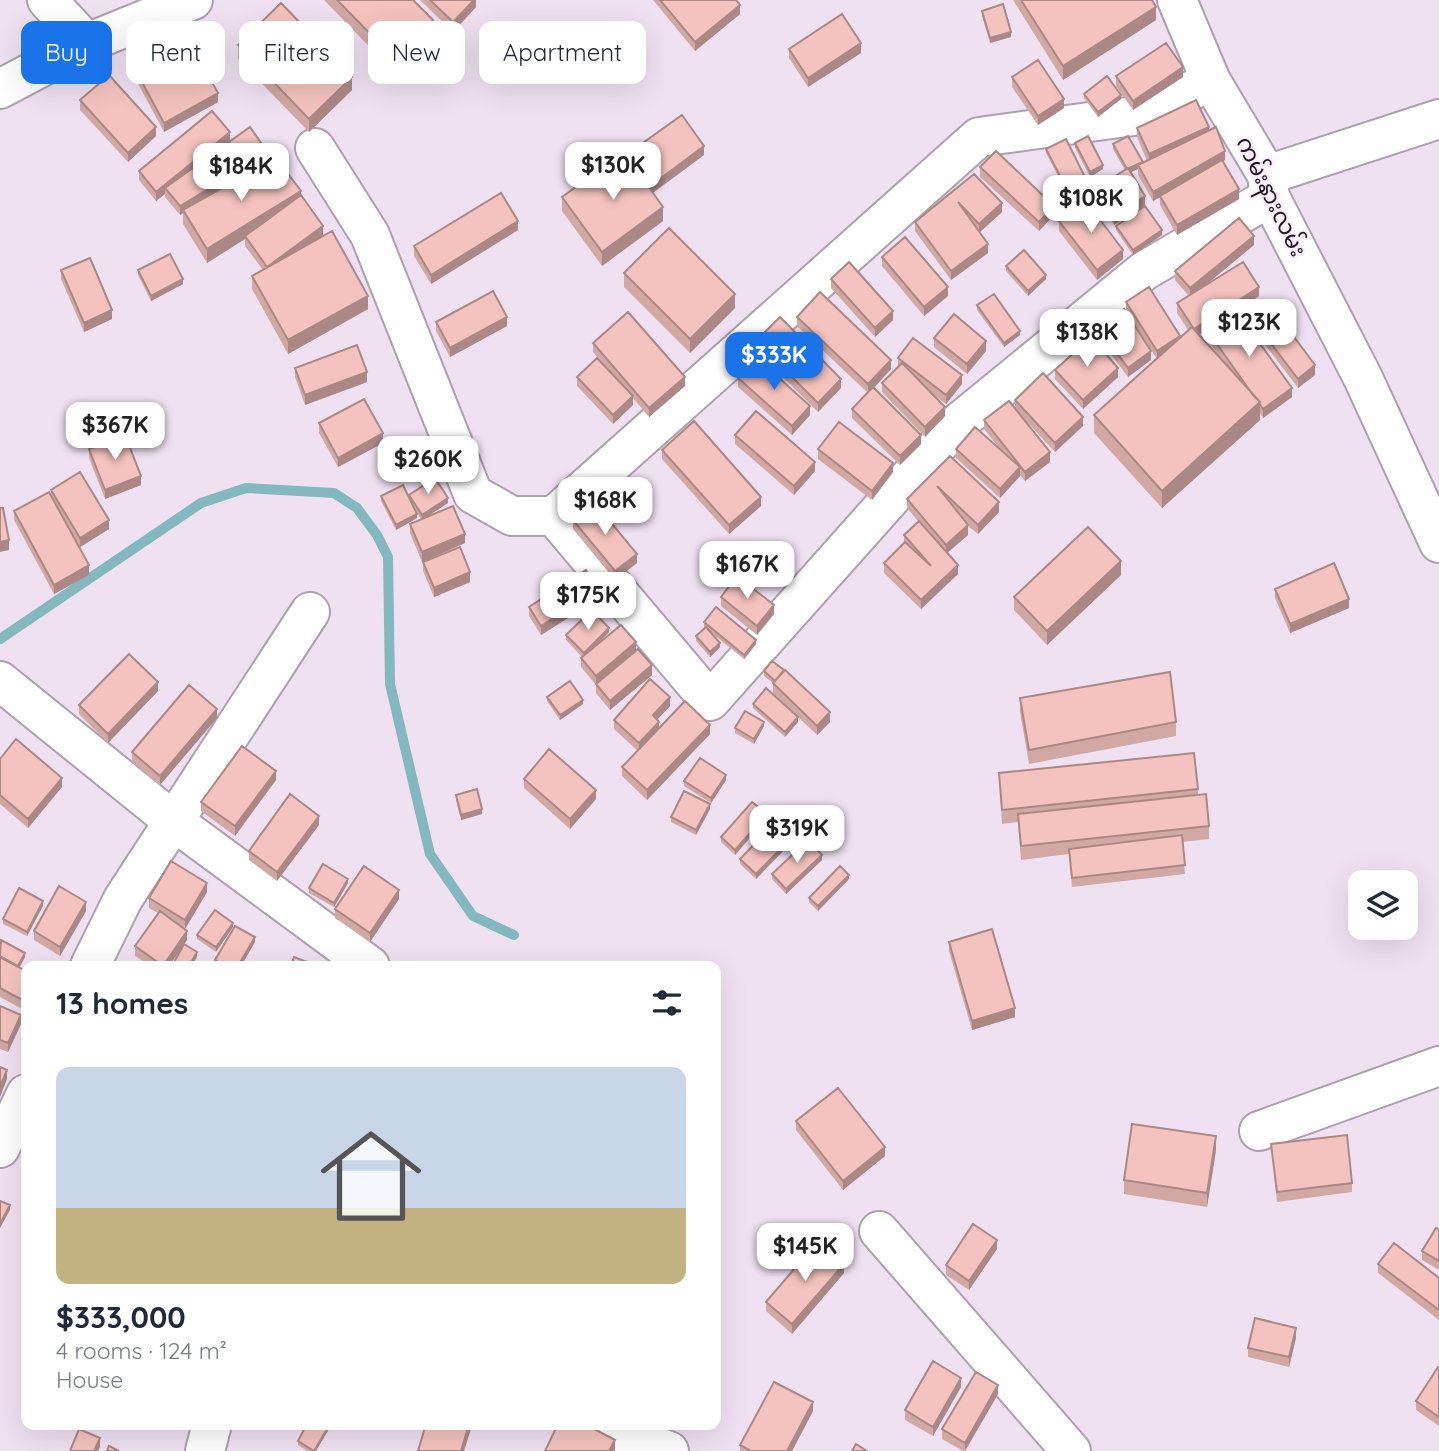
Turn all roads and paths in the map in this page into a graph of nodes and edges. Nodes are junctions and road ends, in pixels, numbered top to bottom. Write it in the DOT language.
graph roads {
  1 [pos="47,0"];
  2 [pos="193,0"];
  3 [pos="1177,0"];
  4 [pos="67,21"];
  5 [pos="112,33"];
  6 [pos="21,78"];
  7 [pos="1211,81"];
  8 [pos="0,89"];
  9 [pos="1439,119"];
  10 [pos="315,148"];
  11 [pos="1268,186"];
  12 [pos="554,516"];
  13 [pos="1439,543"];
  14 [pos="310,612"];
  15 [pos="1,682"];
  16 [pos="172,820"];
  17 [pos="92,961"];
  18 [pos="363,961"];
  19 [pos="1439,1066"];
  20 [pos="21,1104"];
  21 [pos="1259,1131"];
  22 [pos="0,1147"];
  23 [pos="879,1231"];
  24 [pos="210,1430"];
  25 [pos="609,1430"];
  26 [pos="205,1451"];
  27 [pos="669,1451"];
  28 [pos="1071,1451"];
  1 -- 4 [label="street"];
  2 -- 5 [label="street"];
  3 -- 7 [label="street, ကမ်းနားလမ်း"];
  6 -- 8 [label="street"];
  7 -- 11 [label="street, ကမ်းနားလမ်း"];
  7 -- 12 [label="street"];
  9 -- 11 [label="street"];
  10 -- 12 [label="street"];
  11 -- 12 [label="street"];
  11 -- 13 [label="street, ကမ်းနားလမ်း"];
  14 -- 16 [label="street"];
  15 -- 16 [label="street"];
  16 -- 17 [label="street"];
  16 -- 18 [label="street"];
  19 -- 21 [label="street"];
  20 -- 22 [label="street"];
  23 -- 28 [label="street"];
  24 -- 26 [label="street"];
  25 -- 27 [label="street"];
}
